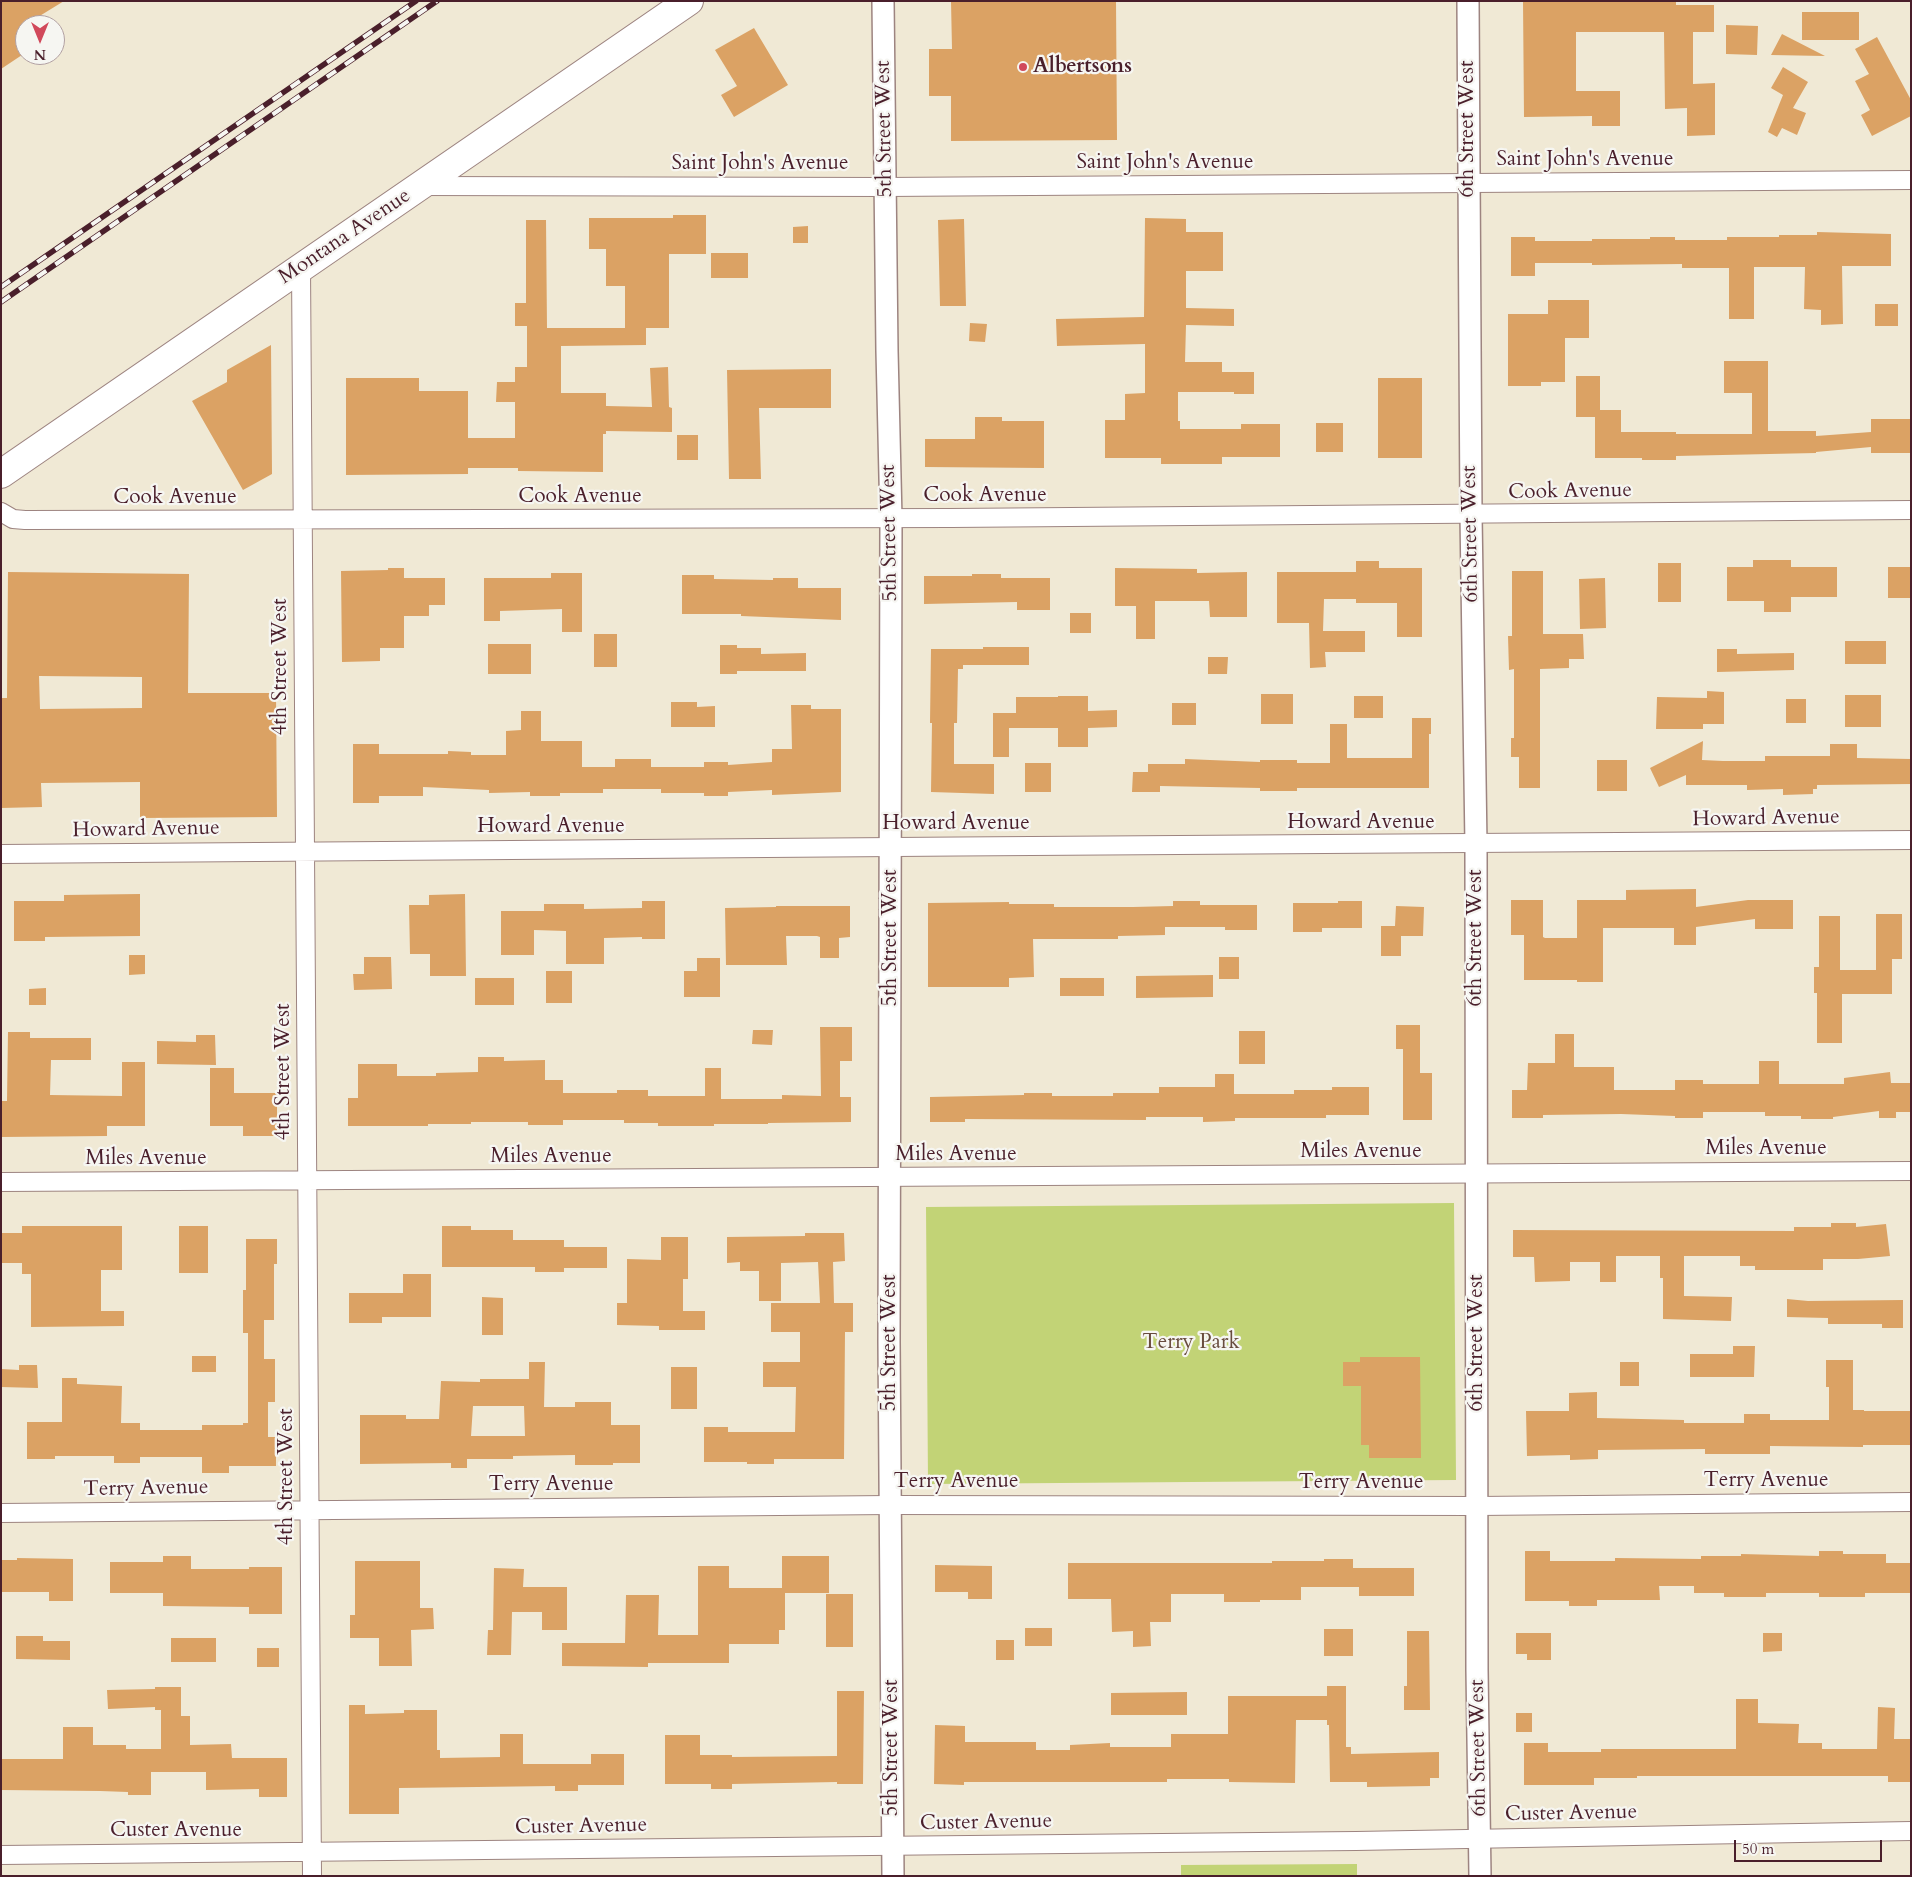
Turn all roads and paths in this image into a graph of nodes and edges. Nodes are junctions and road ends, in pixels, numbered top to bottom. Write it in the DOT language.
graph roads {
  1 [pos="689,1"];
  2 [pos="884,1"];
  3 [pos="1468,1"];
  4 [pos="672,10"];
  5 [pos="1911,180"];
  6 [pos="1468,183"];
  7 [pos="420,186"];
  8 [pos="885,187"];
  9 [pos="301,267"];
  10 [pos="1,474"];
  11 [pos="1911,510"];
  12 [pos="1,512"];
  13 [pos="1471,516"];
  14 [pos="891,519"];
  15 [pos="302,520"];
  16 [pos="1911,840"];
  17 [pos="1476,845"];
  18 [pos="891,847"];
  19 [pos="305,851"];
  20 [pos="1,854"];
  21 [pos="1911,1171"];
  22 [pos="1476,1173"];
  23 [pos="891,1178"];
  24 [pos="307,1181"];
  25 [pos="1,1182"];
  26 [pos="1911,1502"];
  27 [pos="890,1505"];
  28 [pos="1477,1506"];
  29 [pos="310,1510"];
  30 [pos="1,1513"];
  31 [pos="1911,1831"];
  32 [pos="1480,1838"];
  33 [pos="893,1847"];
  34 [pos="312,1852"];
  35 [pos="1,1855"];
  36 [pos="312,1876"];
  37 [pos="893,1876"];
  38 [pos="1480,1876"];
  1 -- 4 [label="main road, Montana Avenue"];
  2 -- 8 [label="street, 5th Street West"];
  3 -- 6 [label="street, 6th Street West"];
  4 -- 7 [label="main road, Montana Avenue"];
  5 -- 6 [label="street, Saint John's Avenue"];
  6 -- 8 [label="street, Saint John's Avenue"];
  6 -- 13 [label="street, 6th Street West"];
  7 -- 8 [label="street, Saint John's Avenue"];
  7 -- 9 [label="main road, Montana Avenue"];
  8 -- 14 [label="street, 5th Street West"];
  9 -- 10 [label="main road, Montana Avenue"];
  9 -- 15 [label="street, 4th Street West"];
  11 -- 13 [label="street, Cook Avenue"];
  12 -- 15 [label="street, Cook Avenue"];
  13 -- 14 [label="street, Cook Avenue"];
  13 -- 17 [label="street, 6th Street West"];
  14 -- 15 [label="street, Cook Avenue"];
  14 -- 18 [label="street, 5th Street West"];
  15 -- 19 [label="street, 4th Street West"];
  16 -- 17 [label="street, Howard Avenue"];
  17 -- 18 [label="street, Howard Avenue"];
  17 -- 22 [label="street, 6th Street West"];
  18 -- 19 [label="street, Howard Avenue"];
  18 -- 23 [label="street, 5th Street West"];
  19 -- 20 [label="street, Howard Avenue"];
  19 -- 24 [label="street, 4th Street West"];
  21 -- 22 [label="street, Miles Avenue"];
  22 -- 23 [label="street, Miles Avenue"];
  22 -- 28 [label="street, 6th Street West"];
  23 -- 24 [label="street, Miles Avenue"];
  23 -- 27 [label="street, 5th Street West"];
  24 -- 25 [label="street, Miles Avenue"];
  24 -- 29 [label="street, 4th Street West"];
  26 -- 28 [label="street, Terry Avenue"];
  27 -- 28 [label="street, Terry Avenue"];
  27 -- 29 [label="street, Terry Avenue"];
  27 -- 33 [label="street, 5th Street West"];
  28 -- 32 [label="street, 6th Street West"];
  29 -- 30 [label="street, Terry Avenue"];
  29 -- 34 [label="street, 4th Street West"];
  31 -- 32 [label="street, Custer Avenue"];
  32 -- 33 [label="street, Custer Avenue"];
  32 -- 38 [label="street, 6th Street West"];
  33 -- 34 [label="street, Custer Avenue"];
  33 -- 37 [label="street, 5th Street West"];
  34 -- 35 [label="street, Custer Avenue"];
  34 -- 36 [label="street, 4th Street West"];
}
